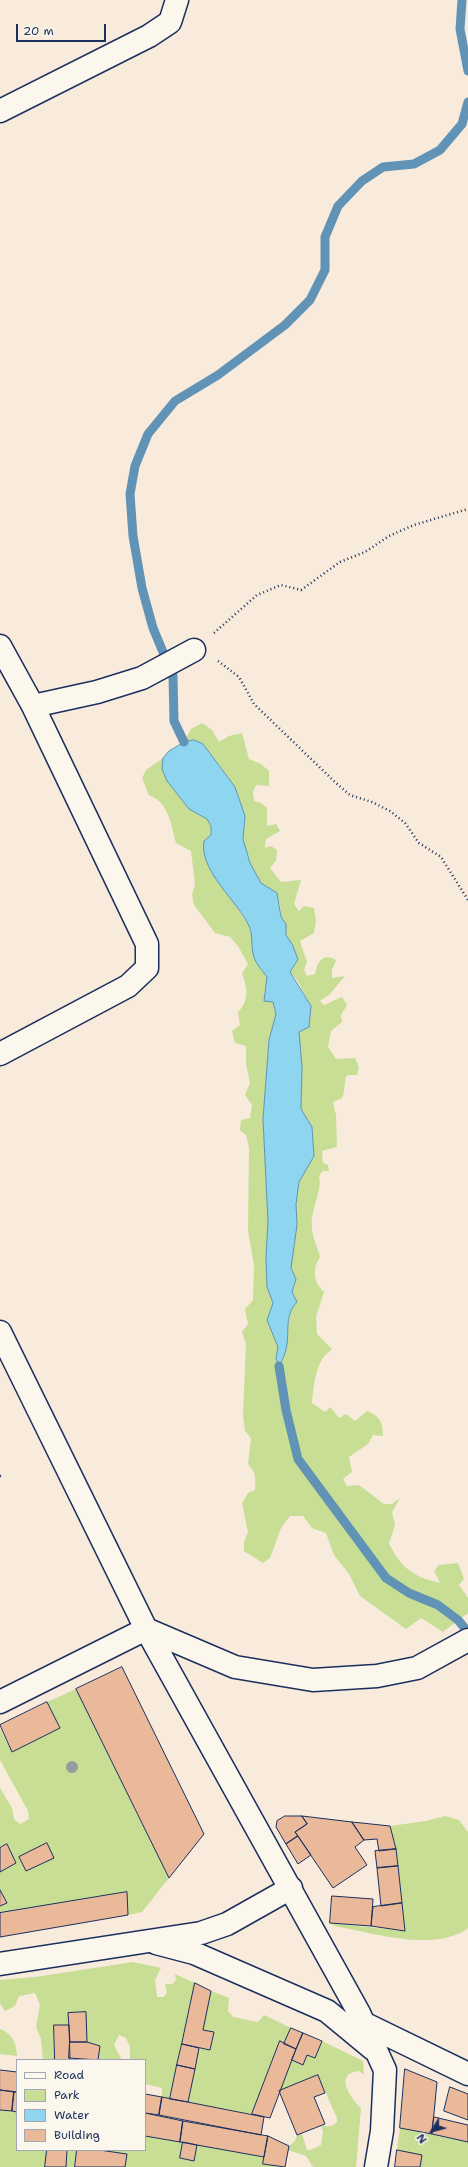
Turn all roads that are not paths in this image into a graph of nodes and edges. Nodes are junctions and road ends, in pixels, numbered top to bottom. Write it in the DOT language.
graph roads {
  1 [pos="177,0"];
  2 [pos="0,111"];
  3 [pos="0,646"];
  4 [pos="194,650"];
  5 [pos="33,706"];
  6 [pos="0,1054"];
  7 [pos="0,1332"];
  8 [pos="146,1629"];
  9 [pos="468,1640"];
  10 [pos="0,1702"];
  11 [pos="291,1888"];
  12 [pos="148,1941"];
  13 [pos="0,1964"];
  14 [pos="327,2011"];
  15 [pos="363,2022"];
  16 [pos="420,2049"];
  17 [pos="381,2061"];
  18 [pos="468,2074"];
  19 [pos="376,2167"];
  1 -- 2 [label="street"];
  3 -- 5 [label="street"];
  4 -- 5 [label="street"];
  5 -- 6 [label="street"];
  7 -- 8 [label="street"];
  8 -- 9 [label="street"];
  8 -- 10 [label="street"];
  8 -- 11 [label="street"];
  11 -- 12 [label="street"];
  11 -- 15 [label="street"];
  12 -- 13 [label="street"];
  12 -- 14 [label="street"];
  14 -- 15 [label="street"];
  14 -- 17 [label="street"];
  15 -- 16 [label="street"];
  15 -- 17 [label="street"];
  16 -- 17 [label="street"];
  16 -- 18 [label="street"];
  17 -- 19 [label="street"];
}
